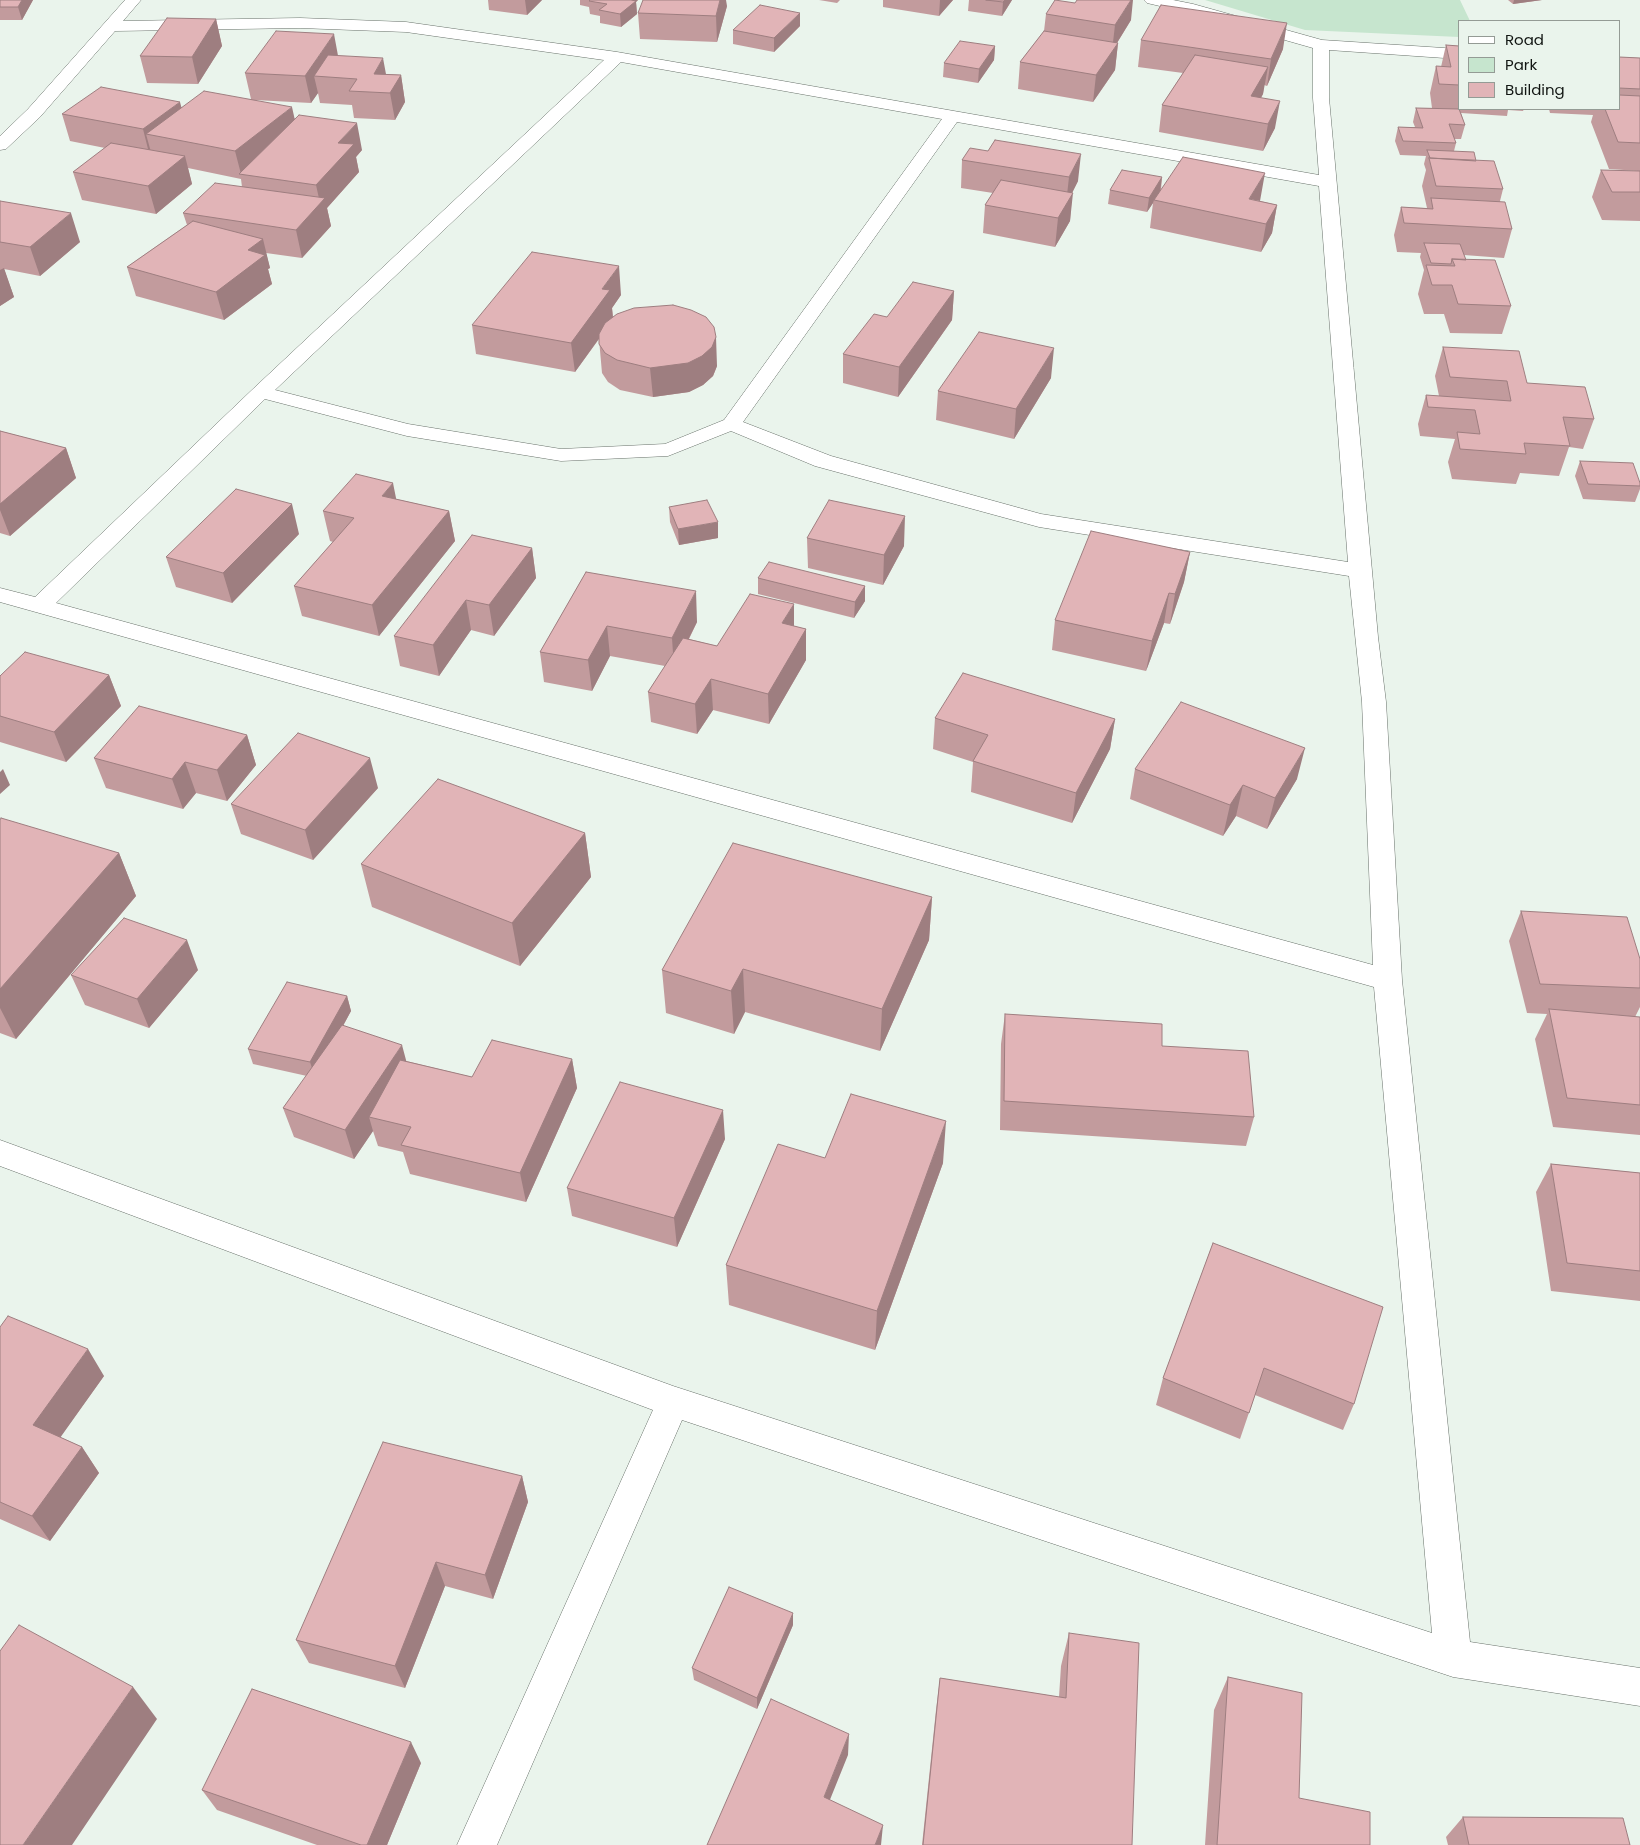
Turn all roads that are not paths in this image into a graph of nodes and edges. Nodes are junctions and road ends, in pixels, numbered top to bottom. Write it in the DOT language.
graph roads {
  1 [pos="133,0"];
  2 [pos="1152,0"];
  3 [pos="113,26"];
  4 [pos="1321,45"];
  5 [pos="1458,54"];
  6 [pos="617,57"];
  7 [pos="953,116"];
  8 [pos="0,145"];
  9 [pos="1328,182"];
  10 [pos="261,392"];
  11 [pos="732,424"];
  12 [pos="1360,571"];
  13 [pos="0,595"];
  14 [pos="39,606"];
  15 [pos="1388,980"];
  16 [pos="0,1153"];
  17 [pos="672,1402"];
  18 [pos="1453,1658"];
  19 [pos="1640,1687"];
  20 [pos="477,1845"];
  1 -- 3 [label="street"];
  2 -- 4 [label="street"];
  3 -- 6 [label="street"];
  3 -- 8 [label="street"];
  4 -- 5 [label="street"];
  4 -- 9 [label="street"];
  6 -- 7 [label="street"];
  6 -- 10 [label="street"];
  7 -- 9 [label="street"];
  7 -- 11 [label="street"];
  9 -- 12 [label="street"];
  10 -- 11 [label="street"];
  10 -- 14 [label="street"];
  11 -- 12 [label="street"];
  12 -- 15 [label="street"];
  13 -- 14 [label="street"];
  14 -- 15 [label="street"];
  15 -- 18 [label="street"];
  16 -- 17 [label="street"];
  17 -- 18 [label="street"];
  17 -- 20 [label="street"];
  18 -- 19 [label="street"];
}
